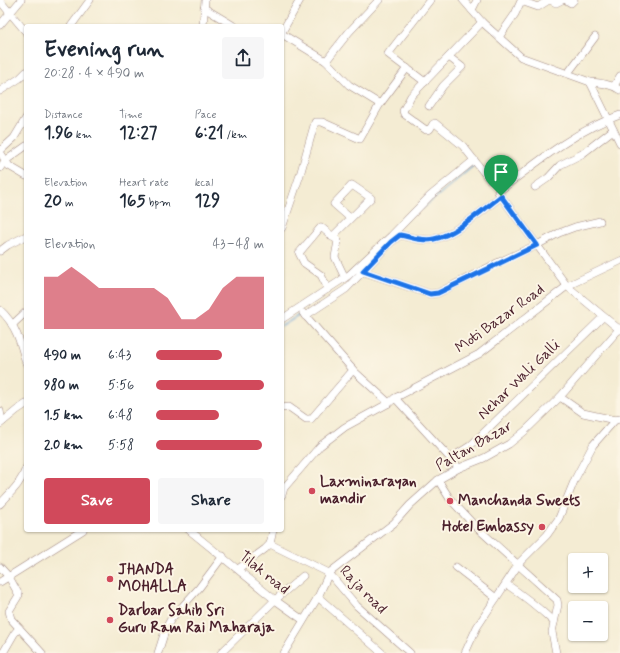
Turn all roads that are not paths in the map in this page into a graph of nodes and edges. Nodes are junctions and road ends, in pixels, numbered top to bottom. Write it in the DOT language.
graph roads {
  1 [pos="21,0"];
  2 [pos="90,0"];
  3 [pos="205,0"];
  4 [pos="300,0"];
  5 [pos="380,0"];
  6 [pos="430,0"];
  7 [pos="463,0"];
  8 [pos="477,0"];
  9 [pos="550,0"];
  10 [pos="562,0"];
  11 [pos="566,0"];
  12 [pos="574,0"];
  13 [pos="0,1"];
  14 [pos="204,8"];
  15 [pos="472,10"];
  16 [pos="11,13"];
  17 [pos="482,22"];
  18 [pos="72,24"];
  19 [pos="203,24"];
  20 [pos="231,24"];
  21 [pos="0,25"];
  22 [pos="24,29"];
  23 [pos="284,29"];
  24 [pos="284,34"];
  25 [pos="499,37"];
  26 [pos="595,37"];
  27 [pos="449,57"];
  28 [pos="326,61"];
  29 [pos="407,68"];
  30 [pos="24,74"];
  31 [pos="568,74"];
  32 [pos="620,76"];
  33 [pos="425,82"];
  34 [pos="590,82"];
  35 [pos="617,88"];
  36 [pos="0,91"];
  37 [pos="380,104"];
  38 [pos="429,106"];
  39 [pos="620,115"];
  40 [pos="608,120"];
  41 [pos="24,121"];
  42 [pos="613,130"];
  43 [pos="620,143"];
  44 [pos="24,147"];
  45 [pos="0,152"];
  46 [pos="474,160"];
  47 [pos="5,161"];
  48 [pos="0,168"];
  49 [pos="24,175"];
  50 [pos="489,179"];
  51 [pos="536,187"];
  52 [pos="501,196"];
  53 [pos="350,218"];
  54 [pos="284,222"];
  55 [pos="600,222"];
  56 [pos="24,237"];
  57 [pos="332,237"];
  58 [pos="537,245"];
  59 [pos="0,251"];
  60 [pos="620,261"];
  61 [pos="360,270"];
  62 [pos="345,278"];
  63 [pos="567,286"];
  64 [pos="328,289"];
  65 [pos="299,308"];
  66 [pos="0,310"];
  67 [pos="24,314"];
  68 [pos="305,316"];
  69 [pos="603,317"];
  70 [pos="284,319"];
  71 [pos="12,325"];
  72 [pos="620,329"];
  73 [pos="24,356"];
  74 [pos="353,370"];
  75 [pos="560,397"];
  76 [pos="395,398"];
  77 [pos="389,403"];
  78 [pos="24,406"];
  79 [pos="284,408"];
  80 [pos="24,410"];
  81 [pos="0,411"];
  82 [pos="617,420"];
  83 [pos="1,425"];
  84 [pos="451,458"];
  85 [pos="459,468"];
  86 [pos="24,473"];
  87 [pos="438,480"];
  88 [pos="284,489"];
  89 [pos="0,504"];
  90 [pos="80,532"];
  91 [pos="192,532"];
  92 [pos="273,532"];
  93 [pos="270,544"];
  94 [pos="223,556"];
  95 [pos="518,565"];
  96 [pos="0,567"];
  97 [pos="456,567"];
  98 [pos="238,569"];
  99 [pos="329,573"];
  100 [pos="303,576"];
  101 [pos="9,577"];
  102 [pos="0,582"];
  103 [pos="506,584"];
  104 [pos="318,597"];
  105 [pos="496,598"];
  106 [pos="275,600"];
  107 [pos="303,620"];
  108 [pos="554,622"];
  109 [pos="19,628"];
  110 [pos="38,651"];
  111 [pos="3,653"];
  112 [pos="158,653"];
  113 [pos="221,653"];
  114 [pos="284,653"];
  115 [pos="382,653"];
  116 [pos="410,653"];
  117 [pos="465,653"];
  118 [pos="556,653"];
  1 -- 16 [label="street"];
  2 -- 18 [label="street"];
  3 -- 14 [label="street"];
  4 -- 23 [label="street"];
  5 -- 28 [label="street"];
  6 -- 29 [label="street"];
  7 -- 15 [label="street"];
  8 -- 15 [label="street"];
  9 -- 10 [label="street"];
  9 -- 25 [label="street"];
  11 -- 12 [label="street"];
  13 -- 16 [label="street"];
  14 -- 19 [label="street"];
  14 -- 20 [label="street"];
  15 -- 17 [label="street"];
  16 -- 21 [label="street"];
  16 -- 22 [label="street"];
  17 -- 25 [label="street"];
  17 -- 27 [label="street"];
  24 -- 28 [label="street"];
  25 -- 31 [label="street"];
  26 -- 31 [label="street"];
  27 -- 33 [label="street"];
  27 -- 38 [label="street"];
  28 -- 37 [label="street"];
  29 -- 33 [label="street"];
  29 -- 37 [label="street"];
  30 -- 36 [label="street"];
  31 -- 34 [label="street"];
  32 -- 35 [label="street"];
  33 -- 46 [label="street"];
  34 -- 35 [label="street"];
  34 -- 40 [label="street"];
  37 -- 54 [label="street"];
  39 -- 40 [label="street"];
  40 -- 42 [label="street"];
  40 -- 52 [label="street"];
  41 -- 45 [label="street"];
  42 -- 43 [label="street"];
  42 -- 51 [label="street"];
  44 -- 47 [label="street"];
  45 -- 47 [label="street"];
  46 -- 50 [label="street"];
  46 -- 61 [label="street"];
  47 -- 48 [label="street"];
  47 -- 49 [label="street"];
  52 -- 58 [label="street"];
  52 -- 61 [label="street"];
  53 -- 53 [label="street"];
  53 -- 57 [label="street"];
  55 -- 58 [label="street"];
  56 -- 59 [label="street"];
  57 -- 62 [label="street"];
  57 -- 64 [label="street"];
  58 -- 61 [label="street"];
  58 -- 63 [label="street"];
  60 -- 63 [label="street, Moti Bazar Road"];
  61 -- 62 [label="street"];
  61 -- 68 [label="street"];
  62 -- 64 [label="street"];
  63 -- 69 [label="street"];
  63 -- 76 [label="street, Moti Bazar Road"];
  64 -- 65 [label="street"];
  65 -- 68 [label="street"];
  65 -- 70 [label="street"];
  66 -- 71 [label="street"];
  67 -- 71 [label="street"];
  68 -- 74 [label="street"];
  69 -- 72 [label="street"];
  69 -- 84 [label="street, Nehar Wali Galli"];
  71 -- 73 [label="street"];
  72 -- 75 [label="street, Paltan Bazar"];
  74 -- 77 [label="street"];
  74 -- 79 [label="street"];
  75 -- 82 [label="street"];
  75 -- 85 [label="street, Paltan Bazar"];
  76 -- 77 [label="street, Moti Bazar Road"];
  76 -- 84 [label="street"];
  77 -- 88 [label="street, Moti Bazar Road"];
  78 -- 83 [label="street"];
  80 -- 83 [label="street"];
  81 -- 83 [label="street"];
  82 -- 95 [label="street"];
  84 -- 85 [label="street"];
  85 -- 87 [label="street, Paltan Bazar"];
  86 -- 89 [label="street"];
  87 -- 95 [label="street"];
  87 -- 99 [label="street, Paltan Bazar"];
  90 -- 101 [label="street"];
  91 -- 94 [label="street, Tilak road"];
  92 -- 93 [label="street"];
  93 -- 98 [label="street"];
  93 -- 99 [label="street, Raja road"];
  94 -- 98 [label="street, Tilak road"];
  94 -- 112 [label="street"];
  95 -- 103 [label="street"];
  95 -- 108 [label="street"];
  96 -- 101 [label="street"];
  97 -- 105 [label="street"];
  98 -- 106 [label="street, Tilak road"];
  99 -- 104 [label="street"];
  99 -- 116 [label="street, Raja road"];
  100 -- 106 [label="street"];
  101 -- 102 [label="street"];
  101 -- 109 [label="street"];
  103 -- 105 [label="street"];
  103 -- 108 [label="street"];
  104 -- 107 [label="street"];
  104 -- 115 [label="street"];
  105 -- 117 [label="street"];
  106 -- 107 [label="street, Tilak road"];
  106 -- 113 [label="street"];
  107 -- 114 [label="street"];
  108 -- 118 [label="street"];
  109 -- 110 [label="street"];
  109 -- 111 [label="street"];
}
